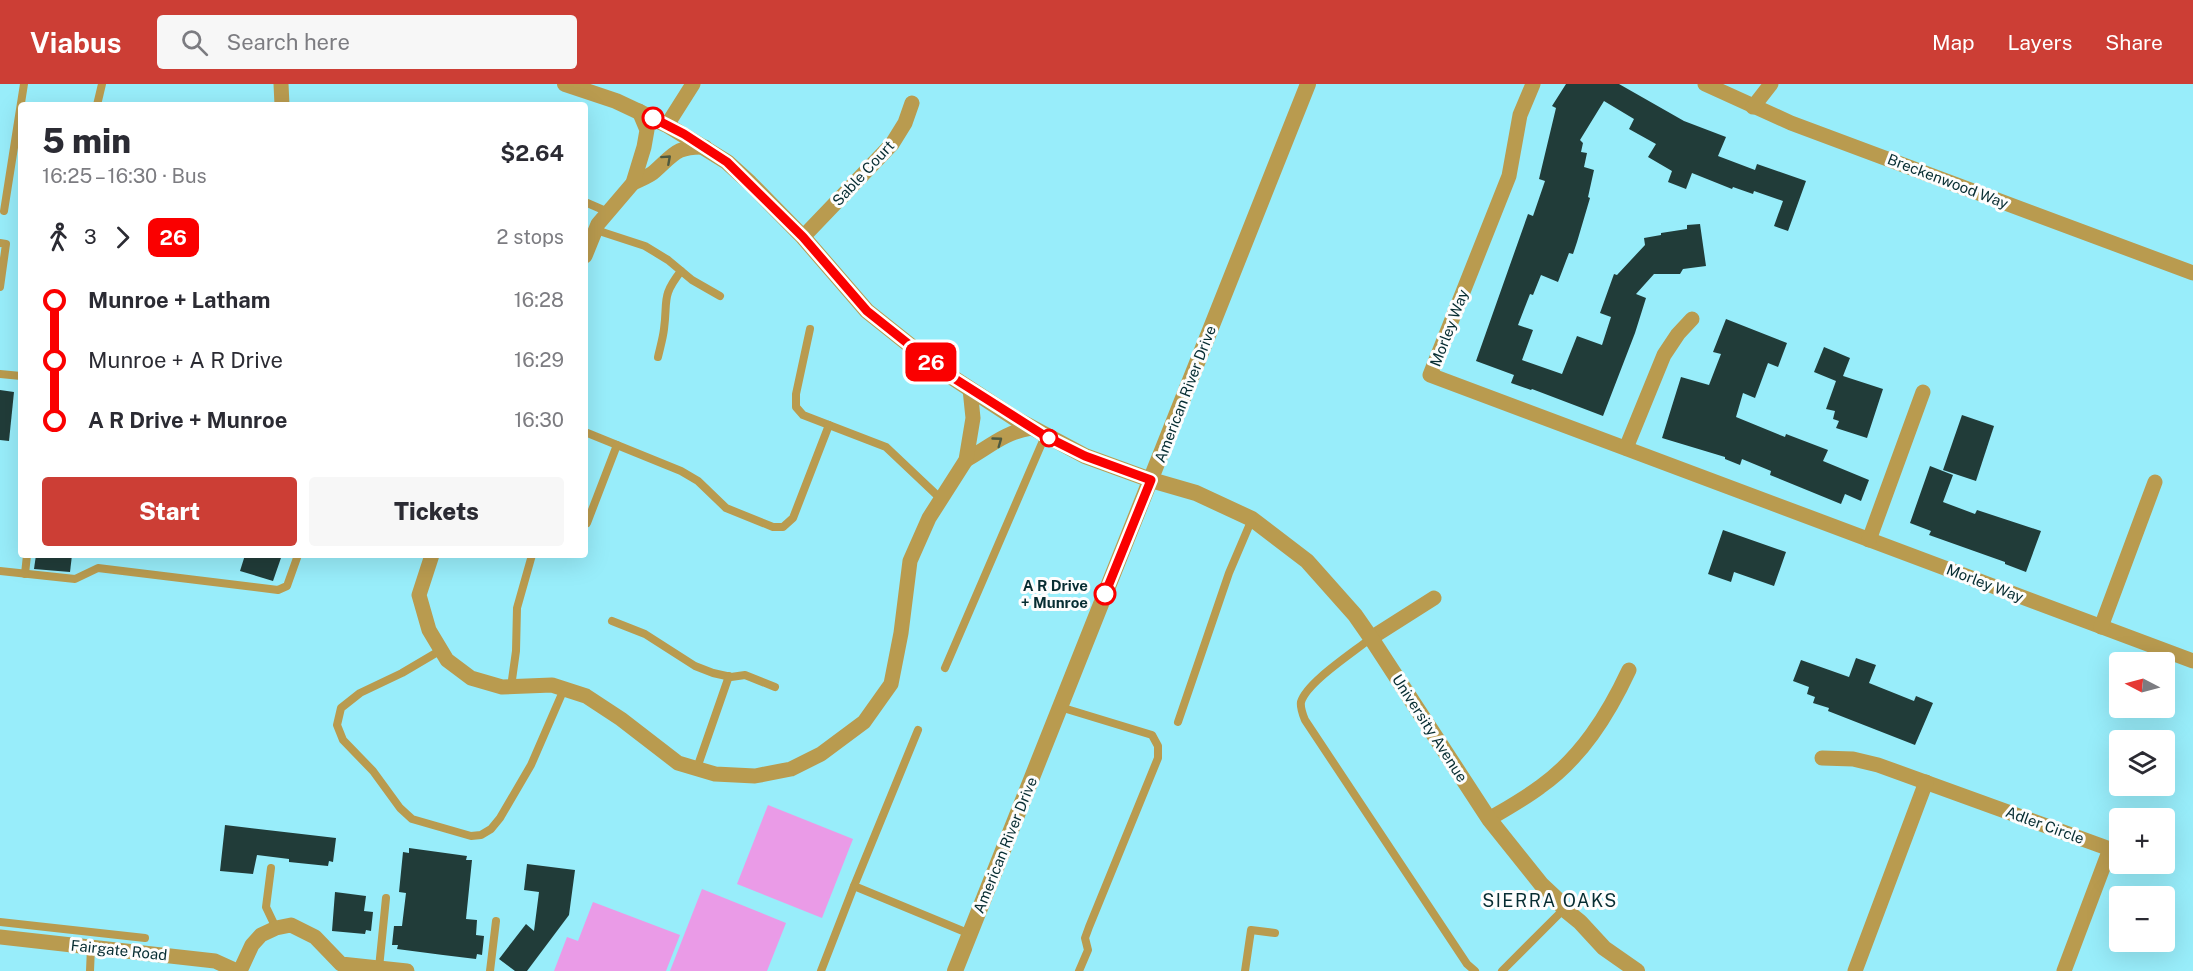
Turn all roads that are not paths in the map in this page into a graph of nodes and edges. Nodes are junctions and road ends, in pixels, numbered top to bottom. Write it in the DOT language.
graph roads {
  1 [pos="24,84"];
  2 [pos="102,84"];
  3 [pos="281,84"];
  4 [pos="565,84"];
  5 [pos="693,84"];
  6 [pos="1308,84"];
  7 [pos="1533,84"];
  8 [pos="1704,84"];
  9 [pos="1772,84"];
  10 [pos="21,102"];
  11 [pos="98,102"];
  12 [pos="282,102"];
  13 [pos="912,103"];
  14 [pos="1753,107"];
  15 [pos="639,111"];
  16 [pos="18,122"];
  17 [pos="667,125"];
  18 [pos="705,147"];
  19 [pos="633,183"];
  20 [pos="588,203"];
  21 [pos="4,211"];
  22 [pos="608,212"];
  23 [pos="596,230"];
  24 [pos="803,237"];
  25 [pos="0,243"];
  26 [pos="588,249"];
  27 [pos="681,271"];
  28 [pos="2193,273"];
  29 [pos="0,287"];
  30 [pos="720,296"];
  31 [pos="1692,319"];
  32 [pos="810,329"];
  33 [pos="658,357"];
  34 [pos="0,374"];
  35 [pos="18,376"];
  36 [pos="970,389"];
  37 [pos="1923,392"];
  38 [pos="829,425"];
  39 [pos="1038,432"];
  40 [pos="588,433"];
  41 [pos="617,445"];
  42 [pos="1626,448"];
  43 [pos="966,460"];
  44 [pos="1151,480"];
  45 [pos="2155,483"];
  46 [pos="941,499"];
  47 [pos="588,519"];
  48 [pos="1252,519"];
  49 [pos="1869,540"];
  50 [pos="27,558"];
  51 [pos="297,558"];
  52 [pos="431,558"];
  53 [pos="531,558"];
  54 [pos="0,571"];
  55 [pos="25,574"];
  56 [pos="1434,598"];
  57 [pos="612,621"];
  58 [pos="2101,627"];
  59 [pos="1371,638"];
  60 [pos="441,650"];
  61 [pos="2193,661"];
  62 [pos="945,668"];
  63 [pos="1629,670"];
  64 [pos="729,676"];
  65 [pos="511,687"];
  66 [pos="775,687"];
  67 [pos="564,689"];
  68 [pos="1059,707"];
  69 [pos="1178,722"];
  70 [pos="918,730"];
  71 [pos="1822,758"];
  72 [pos="697,768"];
  73 [pos="1926,782"];
  74 [pos="1490,819"];
  75 [pos="271,868"];
  76 [pos="854,886"];
  77 [pos="386,898"];
  78 [pos="1563,909"];
  79 [pos="496,921"];
  80 [pos="0,922"];
  81 [pos="276,928"];
  82 [pos="1275,933"];
  83 [pos="969,934"];
  84 [pos="0,937"];
  85 [pos="145,938"];
  86 [pos="91,947"];
  87 [pos="379,968"];
  88 [pos="90,971"];
  89 [pos="238,971"];
  90 [pos="407,971"];
  91 [pos="490,971"];
  92 [pos="821,971"];
  93 [pos="955,971"];
  94 [pos="1079,971"];
  95 [pos="1245,971"];
  96 [pos="1475,971"];
  97 [pos="1502,971"];
  98 [pos="1637,971"];
  99 [pos="1855,971"];
  100 [pos="2064,971"];
  1 -- 10 [label="lane"];
  2 -- 11 [label="lane"];
  3 -- 12 [label="street"];
  4 -- 15 [label="street, University Avenue"];
  5 -- 17 [label="street"];
  6 -- 44 [label="street, American River Drive"];
  7 -- 42 [label="street, Morley Way"];
  8 -- 14 [label="street, Breckenwood Way"];
  9 -- 14 [label="street"];
  13 -- 24 [label="street, Sable Court"];
  14 -- 28 [label="street, Breckenwood Way"];
  15 -- 17 [label="street, University Avenue"];
  15 -- 19 [label="street"];
  16 -- 21 [label="lane"];
  17 -- 18 [label="street, University Avenue"];
  19 -- 18 [label="street, one-way"];
  18 -- 24 [label="street, University Avenue"];
  19 -- 22 [label="street"];
  20 -- 22 [label="lane"];
  22 -- 23 [label="street"];
  23 -- 26 [label="street"];
  23 -- 27 [label="lane"];
  24 -- 36 [label="street, University Avenue"];
  25 -- 29 [label="lane"];
  27 -- 30 [label="lane"];
  27 -- 33 [label="lane"];
  31 -- 42 [label="street"];
  32 -- 38 [label="lane"];
  34 -- 35 [label="lane"];
  36 -- 39 [label="street, University Avenue"];
  36 -- 43 [label="street"];
  37 -- 49 [label="street"];
  38 -- 41 [label="lane"];
  38 -- 46 [label="lane"];
  43 -- 39 [label="street, one-way"];
  39 -- 44 [label="street, University Avenue"];
  39 -- 62 [label="lane"];
  40 -- 41 [label="lane"];
  41 -- 47 [label="lane"];
  42 -- 49 [label="street, Morley Way"];
  43 -- 46 [label="street"];
  44 -- 48 [label="street, University Avenue"];
  44 -- 68 [label="street, American River Drive"];
  45 -- 58 [label="street"];
  46 -- 72 [label="street"];
  48 -- 59 [label="street, University Avenue"];
  48 -- 69 [label="lane"];
  49 -- 58 [label="street, Morley Way"];
  50 -- 55 [label="lane"];
  51 -- 55 [label="lane"];
  52 -- 60 [label="street"];
  53 -- 65 [label="lane"];
  54 -- 55 [label="lane"];
  56 -- 59 [label="street"];
  57 -- 64 [label="lane"];
  58 -- 61 [label="street, Morley Way"];
  59 -- 74 [label="street, University Avenue"];
  59 -- 96 [label="lane"];
  60 -- 65 [label="street"];
  60 -- 67 [label="lane"];
  63 -- 74 [label="street"];
  64 -- 66 [label="lane"];
  64 -- 72 [label="lane"];
  65 -- 67 [label="street"];
  67 -- 72 [label="street"];
  68 -- 83 [label="street, American River Drive"];
  68 -- 94 [label="lane"];
  70 -- 76 [label="lane"];
  71 -- 73 [label="street, Adler Circle"];
  73 -- 99 [label="street"];
  73 -- 100 [label="street, Adler Circle"];
  74 -- 78 [label="street, University Avenue"];
  75 -- 81 [label="lane"];
  76 -- 83 [label="lane"];
  76 -- 92 [label="lane"];
  77 -- 87 [label="lane"];
  78 -- 97 [label="lane"];
  78 -- 98 [label="street, University Avenue"];
  79 -- 91 [label="lane"];
  80 -- 85 [label="lane"];
  81 -- 87 [label="street"];
  81 -- 89 [label="street"];
  82 -- 95 [label="lane"];
  83 -- 93 [label="street, American River Drive"];
  84 -- 86 [label="street, Fairgate Road"];
  86 -- 88 [label="lane"];
  86 -- 89 [label="street, Fairgate Road"];
  87 -- 90 [label="street"];
}
